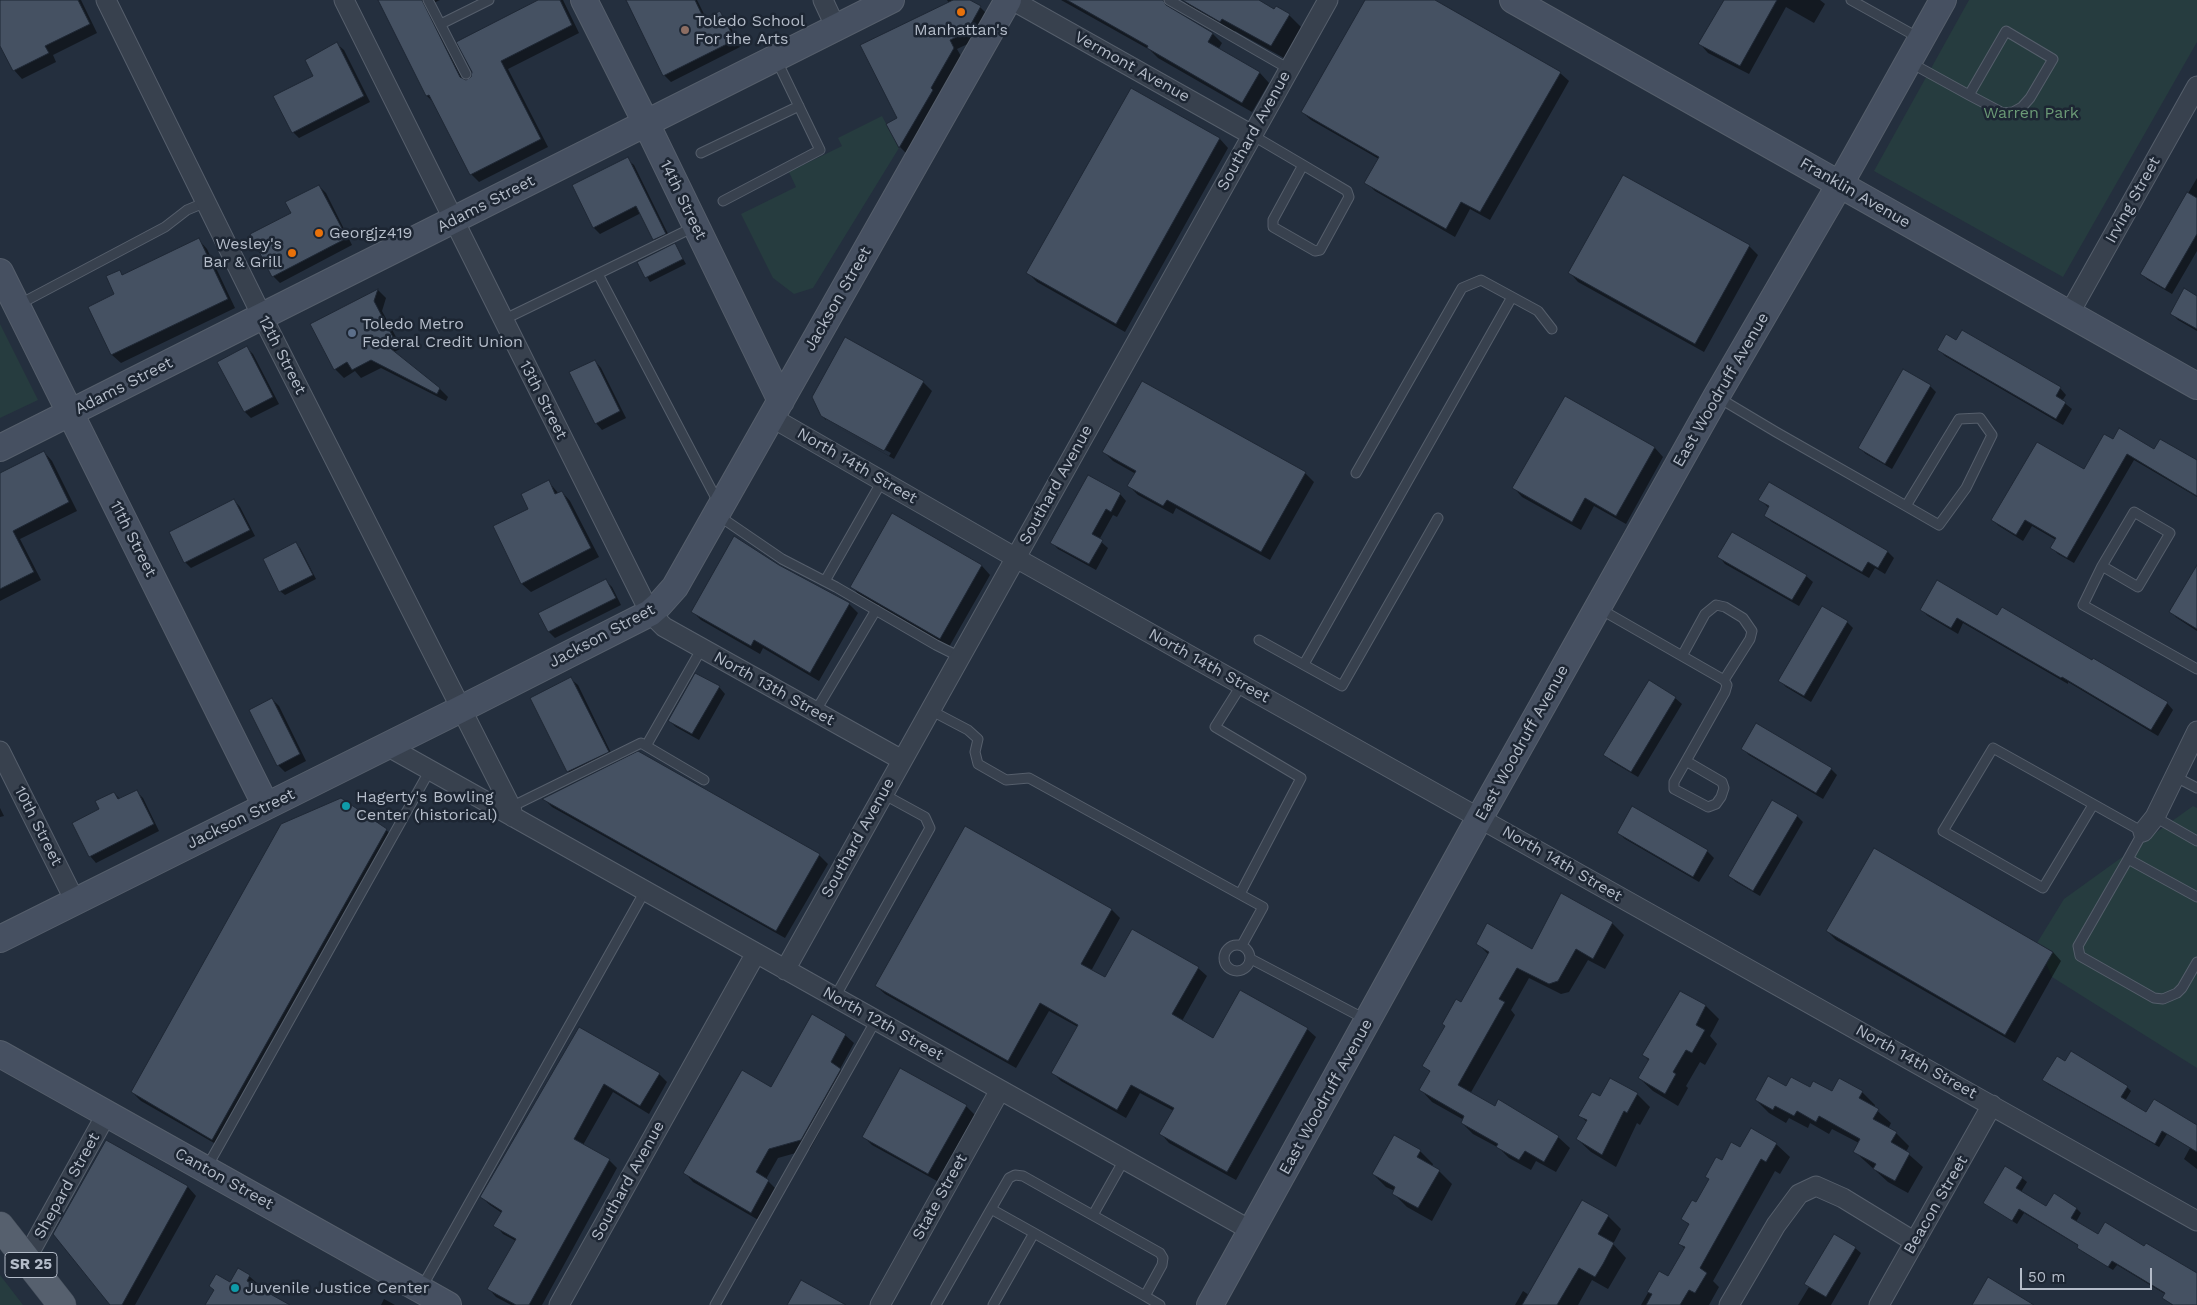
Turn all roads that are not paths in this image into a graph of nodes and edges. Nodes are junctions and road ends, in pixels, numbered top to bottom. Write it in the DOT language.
graph roads {
  1 [pos="106,0"];
  2 [pos="344,0"];
  3 [pos="428,0"];
  4 [pos="489,0"];
  5 [pos="584,0"];
  6 [pos="823,0"];
  7 [pos="891,0"];
  8 [pos="1010,0"];
  9 [pos="1169,0"];
  10 [pos="1328,0"];
  11 [pos="1514,0"];
  12 [pos="1850,0"];
  13 [pos="1943,0"];
  14 [pos="441,24"];
  15 [pos="836,28"];
  16 [pos="1921,39"];
  17 [pos="776,58"];
  18 [pos="1908,62"];
  19 [pos="1289,69"];
  20 [pos="466,74"];
  21 [pos="2197,86"];
  22 [pos="1969,95"];
  23 [pos="799,106"];
  24 [pos="646,123"];
  25 [pos="1252,135"];
  26 [pos="701,153"];
  27 [pos="1303,165"];
  28 [pos="1840,184"];
  29 [pos="723,201"];
  30 [pos="206,202"];
  31 [pos="454,219"];
  32 [pos="696,226"];
  33 [pos="0,272"];
  34 [pos="598,274"];
  35 [pos="1512,297"];
  36 [pos="17,306"];
  37 [pos="2069,314"];
  38 [pos="262,316"];
  39 [pos="503,320"];
  40 [pos="1552,329"];
  41 [pos="2197,386"];
  42 [pos="1716,397"];
  43 [pos="776,409"];
  44 [pos="71,412"];
  45 [pos="0,448"];
  46 [pos="1356,474"];
  47 [pos="882,481"];
  48 [pos="1906,506"];
  49 [pos="719,510"];
  50 [pos="1438,518"];
  51 [pos="1016,558"];
  52 [pos="2102,566"];
  53 [pos="825,581"];
  54 [pos="1598,608"];
  55 [pos="876,610"];
  56 [pos="650,613"];
  57 [pos="1260,640"];
  58 [pos="702,648"];
  59 [pos="1682,656"];
  60 [pos="960,657"];
  61 [pos="1304,664"];
  62 [pos="2197,669"];
  63 [pos="1724,680"];
  64 [pos="1242,684"];
  65 [pos="461,709"];
  66 [pos="930,710"];
  67 [pos="815,712"];
  68 [pos="2197,731"];
  69 [pos="387,746"];
  70 [pos="646,746"];
  71 [pos="0,751"];
  72 [pos="902,760"];
  73 [pos="1686,761"];
  74 [pos="430,770"];
  75 [pos="2174,776"];
  76 [pos="704,780"];
  77 [pos="2197,788"];
  78 [pos="883,794"];
  79 [pos="2093,804"];
  80 [pos="266,806"];
  81 [pos="512,812"];
  82 [pos="1480,817"];
  83 [pos="2155,818"];
  84 [pos="2143,832"];
  85 [pos="2197,841"];
  86 [pos="2128,859"];
  87 [pos="645,891"];
  88 [pos="1240,894"];
  89 [pos="2197,897"];
  90 [pos="75,901"];
  91 [pos="0,939"];
  92 [pos="1242,945"];
  93 [pos="756,953"];
  94 [pos="1251,959"];
  95 [pos="2197,962"];
  96 [pos="785,970"];
  97 [pos="835,997"];
  98 [pos="876,1020"];
  99 [pos="1368,1021"];
  100 [pos="0,1054"];
  101 [pos="1000,1090"];
  102 [pos="1992,1105"];
  103 [pos="107,1113"];
  104 [pos="1124,1160"];
  105 [pos="205,1169"];
  106 [pos="991,1208"];
  107 [pos="1093,1215"];
  108 [pos="2197,1221"];
  109 [pos="0,1226"];
  110 [pos="1252,1231"];
  111 [pos="1034,1233"];
  112 [pos="1915,1242"];
  113 [pos="26,1259"];
  114 [pos="421,1289"];
  115 [pos="1145,1296"];
  116 [pos="62,1305"];
  117 [pos="448,1305"];
  118 [pos="559,1305"];
  119 [pos="715,1305"];
  120 [pos="880,1305"];
  121 [pos="936,1305"];
  122 [pos="993,1305"];
  123 [pos="1160,1305"];
  124 [pos="1210,1305"];
  125 [pos="1729,1305"];
  126 [pos="1879,1305"];
  1 -- 30 [label="street, 12th Street"];
  2 -- 31 [label="street, 13th Street"];
  3 -- 14 [label="lane"];
  4 -- 14 [label="lane"];
  5 -- 24 [label="street, 14th Street"];
  6 -- 15 [label="street"];
  7 -- 15 [label="street, Adams Street"];
  8 -- 25 [label="street, Vermont Avenue"];
  8 -- 43 [label="street, Jackson Street"];
  9 -- 19 [label="lane"];
  10 -- 19 [label="street, Southard Avenue"];
  11 -- 28 [label="street, Franklin Avenue"];
  12 -- 16 [label="lane"];
  13 -- 16 [label="street, East Woodruff Avenue"];
  14 -- 20 [label="lane"];
  15 -- 17 [label="street, Adams Street"];
  16 -- 18 [label="street, East Woodruff Avenue"];
  17 -- 23 [label="lane"];
  17 -- 24 [label="street, Adams Street"];
  18 -- 22 [label="lane"];
  18 -- 28 [label="street, East Woodruff Avenue"];
  19 -- 25 [label="street, Southard Avenue"];
  21 -- 37 [label="street, Irving Street"];
  22 -- 22 [label="lane"];
  23 -- 26 [label="lane"];
  23 -- 29 [label="lane"];
  24 -- 31 [label="street, Adams Street"];
  24 -- 32 [label="street, 14th Street"];
  25 -- 27 [label="lane"];
  25 -- 51 [label="street, Southard Avenue"];
  27 -- 27 [label="lane"];
  28 -- 37 [label="street, Franklin Avenue"];
  28 -- 42 [label="street, East Woodruff Avenue"];
  30 -- 36 [label="lane"];
  30 -- 38 [label="street, 12th Street"];
  31 -- 38 [label="street, Adams Street"];
  31 -- 39 [label="street, 13th Street"];
  32 -- 34 [label="lane"];
  32 -- 43 [label="street, 14th Street"];
  33 -- 36 [label="street, 11th Street"];
  34 -- 39 [label="lane"];
  34 -- 49 [label="lane"];
  35 -- 40 [label="lane"];
  35 -- 46 [label="lane"];
  35 -- 61 [label="lane"];
  36 -- 44 [label="street, 11th Street"];
  37 -- 41 [label="street, Franklin Avenue"];
  38 -- 44 [label="street, Adams Street"];
  38 -- 65 [label="street, 12th Street"];
  39 -- 56 [label="street, 13th Street"];
  42 -- 48 [label="lane"];
  42 -- 54 [label="street, East Woodruff Avenue"];
  43 -- 47 [label="street, North 14th Street"];
  43 -- 49 [label="street, Jackson Street"];
  44 -- 45 [label="street, Adams Street"];
  44 -- 80 [label="street, 11th Street"];
  47 -- 51 [label="street, North 14th Street"];
  47 -- 53 [label="lane"];
  48 -- 48 [label="lane"];
  49 -- 53 [label="lane"];
  49 -- 56 [label="street, Jackson Street"];
  50 -- 61 [label="lane"];
  51 -- 60 [label="street, Southard Avenue"];
  51 -- 64 [label="street, North 14th Street"];
  52 -- 52 [label="lane"];
  52 -- 62 [label="lane"];
  53 -- 55 [label="lane"];
  54 -- 59 [label="lane"];
  54 -- 82 [label="street, East Woodruff Avenue"];
  55 -- 60 [label="lane"];
  55 -- 67 [label="lane"];
  56 -- 58 [label="street, North 13th Street"];
  56 -- 65 [label="street, Jackson Street"];
  57 -- 61 [label="lane"];
  58 -- 67 [label="street, North 13th Street"];
  58 -- 70 [label="lane"];
  59 -- 63 [label="lane"];
  59 -- 63 [label="lane"];
  60 -- 66 [label="street, Southard Avenue"];
  63 -- 73 [label="lane"];
  64 -- 82 [label="street, North 14th Street"];
  64 -- 88 [label="lane"];
  65 -- 69 [label="street, Jackson Street"];
  65 -- 81 [label="street"];
  66 -- 72 [label="street, Southard Avenue"];
  66 -- 88 [label="lane"];
  67 -- 72 [label="street, North 13th Street"];
  68 -- 75 [label="street"];
  69 -- 74 [label="street, North 12th Street"];
  69 -- 80 [label="street, Jackson Street"];
  70 -- 76 [label="lane"];
  70 -- 81 [label="lane"];
  71 -- 90 [label="street, 10th Street"];
  72 -- 78 [label="street, Southard Avenue"];
  73 -- 73 [label="lane"];
  74 -- 81 [label="street, North 12th Street"];
  74 -- 105 [label="lane"];
  75 -- 77 [label="lane"];
  75 -- 83 [label="street"];
  78 -- 96 [label="street, Southard Avenue"];
  78 -- 97 [label="lane"];
  79 -- 79 [label="lane"];
  79 -- 84 [label="lane"];
  80 -- 90 [label="street, Jackson Street"];
  81 -- 87 [label="street, North 12th Street"];
  82 -- 99 [label="street, East Woodruff Avenue"];
  82 -- 102 [label="street, North 14th Street"];
  83 -- 84 [label="street"];
  83 -- 85 [label="lane"];
  84 -- 86 [label="lane"];
  86 -- 89 [label="lane"];
  86 -- 95 [label="lane"];
  87 -- 93 [label="street, North 12th Street"];
  87 -- 114 [label="lane"];
  88 -- 92 [label="lane"];
  90 -- 91 [label="street, Jackson Street"];
  92 -- 94 [label="lane"];
  92 -- 94 [label="lane"];
  93 -- 96 [label="street, North 12th Street"];
  93 -- 118 [label="street, Southard Avenue"];
  94 -- 99 [label="lane"];
  96 -- 97 [label="street, North 12th Street"];
  97 -- 98 [label="street, North 12th Street"];
  98 -- 101 [label="street, North 12th Street"];
  98 -- 119 [label="lane"];
  99 -- 110 [label="street, East Woodruff Avenue"];
  100 -- 103 [label="street, Canton Street"];
  101 -- 104 [label="street, North 12th Street"];
  101 -- 120 [label="street, State Street"];
  102 -- 108 [label="street, North 14th Street"];
  102 -- 112 [label="street, Beacon Street"];
  103 -- 105 [label="street, Canton Street"];
  103 -- 113 [label="street, Shepard Street"];
  104 -- 107 [label="lane"];
  104 -- 110 [label="street, North 12th Street"];
  105 -- 114 [label="street, Canton Street"];
  106 -- 107 [label="lane"];
  106 -- 111 [label="lane"];
  106 -- 121 [label="lane"];
  107 -- 115 [label="lane"];
  109 -- 113 [label="main road, SR 25"];
  110 -- 124 [label="street, East Woodruff Avenue"];
  111 -- 115 [label="lane"];
  111 -- 122 [label="lane"];
  112 -- 125 [label="street"];
  112 -- 126 [label="street, Beacon Street"];
  113 -- 116 [label="main road, SR 25"];
  114 -- 117 [label="street, Canton Street"];
  115 -- 123 [label="lane"];
}
